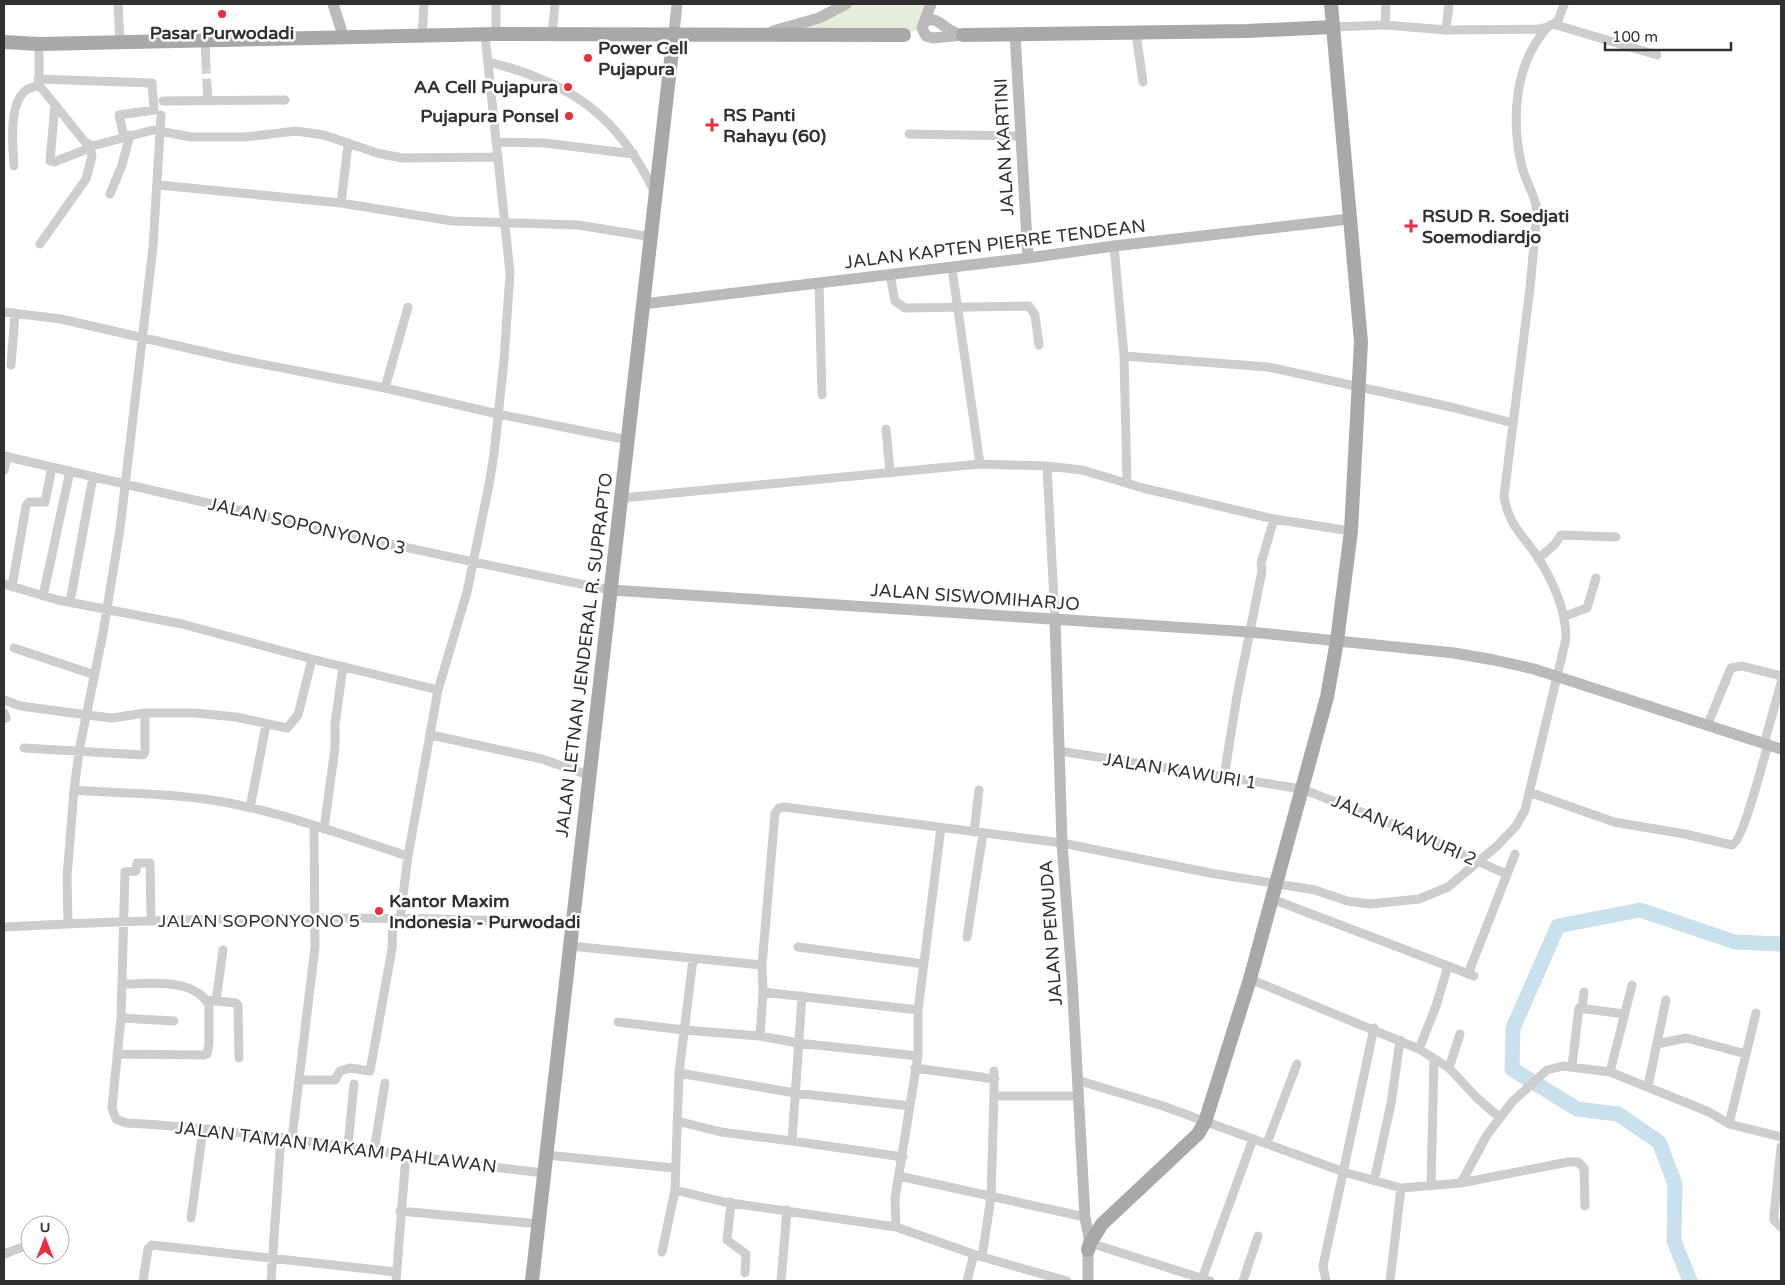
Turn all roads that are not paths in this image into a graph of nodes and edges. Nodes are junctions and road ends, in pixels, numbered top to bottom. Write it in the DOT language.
graph roads {
  1 [pos="118,4"];
  2 [pos="333,4"];
  3 [pos="424,4"];
  4 [pos="496,4"];
  5 [pos="555,4"];
  6 [pos="677,4"];
  7 [pos="846,4"];
  8 [pos="932,4"];
  9 [pos="1331,4"];
  10 [pos="1386,4"];
  11 [pos="1448,4"];
  12 [pos="1564,4"];
  13 [pos="924,23"];
  14 [pos="940,23"];
  15 [pos="1385,25"];
  16 [pos="1550,26"];
  17 [pos="1333,27"];
  18 [pos="1446,30"];
  19 [pos="674,33"];
  20 [pos="1136,33"];
  21 [pos="491,34"];
  22 [pos="759,34"];
  23 [pos="1015,34"];
  24 [pos="552,35"];
  25 [pos="904,35"];
  26 [pos="963,35"];
  27 [pos="422,37"];
  28 [pos="344,38"];
  29 [pos="931,38"];
  30 [pos="205,40"];
  31 [pos="4,42"];
  32 [pos="120,42"];
  33 [pos="39,44"];
  34 [pos="1657,55"];
  35 [pos="489,62"];
  36 [pos="206,65"];
  37 [pos="38,82"];
  38 [pos="1143,82"];
  39 [pos="207,85"];
  40 [pos="286,100"];
  41 [pos="163,101"];
  42 [pos="208,101"];
  43 [pos="55,105"];
  44 [pos="161,115"];
  45 [pos="161,132"];
  46 [pos="909,134"];
  47 [pos="127,136"];
  48 [pos="1021,136"];
  49 [pos="496,142"];
  50 [pos="348,144"];
  51 [pos="91,147"];
  52 [pos="634,154"];
  53 [pos="497,157"];
  54 [pos="14,166"];
  55 [pos="158,185"];
  56 [pos="110,194"];
  57 [pos="656,196"];
  58 [pos="341,203"];
  59 [pos="1350,219"];
  60 [pos="505,223"];
  61 [pos="652,237"];
  62 [pos="40,244"];
  63 [pos="1114,246"];
  64 [pos="1028,258"];
  65 [pos="952,268"];
  66 [pos="890,275"];
  67 [pos="819,283"];
  68 [pos="643,304"];
  69 [pos="408,307"];
  70 [pos="957,308"];
  71 [pos="4,312"];
  72 [pos="15,313"];
  73 [pos="143,337"];
  74 [pos="1039,345"];
  75 [pos="1124,356"];
  76 [pos="11,365"];
  77 [pos="1360,386"];
  78 [pos="385,388"];
  79 [pos="822,395"];
  80 [pos="498,414"];
  81 [pos="1513,423"];
  82 [pos="886,429"];
  83 [pos="628,440"];
  84 [pos="5,456"];
  85 [pos="980,464"];
  86 [pos="1047,466"];
  87 [pos="52,467"];
  88 [pos="4,470"];
  89 [pos="70,471"];
  90 [pos="890,473"];
  91 [pos="93,477"];
  92 [pos="1127,483"];
  93 [pos="124,485"];
  94 [pos="622,498"];
  95 [pos="1274,519"];
  96 [pos="1351,531"];
  97 [pos="1616,537"];
  98 [pos="1538,559"];
  99 [pos="473,562"];
  100 [pos="1596,578"];
  101 [pos="8,586"];
  102 [pos="611,590"];
  103 [pos="43,596"];
  104 [pos="70,602"];
  105 [pos="107,608"];
  106 [pos="1565,616"];
  107 [pos="1055,620"];
  108 [pos="1250,632"];
  109 [pos="1337,641"];
  110 [pos="14,648"];
  111 [pos="312,660"];
  112 [pos="343,667"];
  113 [pos="95,675"];
  114 [pos="1781,676"];
  115 [pos="1556,678"];
  116 [pos="1781,683"];
  117 [pos="438,690"];
  118 [pos="4,701"];
  119 [pos="1778,709"];
  120 [pos="145,713"];
  121 [pos="87,716"];
  122 [pos="266,725"];
  123 [pos="1707,726"];
  124 [pos="431,735"];
  125 [pos="1766,744"];
  126 [pos="24,748"];
  127 [pos="1781,749"];
  128 [pos="79,751"];
  129 [pos="1059,751"];
  130 [pos="588,775"];
  131 [pos="1224,777"];
  132 [pos="1302,789"];
  133 [pos="74,790"];
  134 [pos="979,790"];
  135 [pos="1529,792"];
  136 [pos="250,808"];
  137 [pos="314,826"];
  138 [pos="941,827"];
  139 [pos="324,829"];
  140 [pos="978,832"];
  141 [pos="1062,843"];
  142 [pos="1515,854"];
  143 [pos="408,856"];
  144 [pos="1479,861"];
  145 [pos="1506,874"];
  146 [pos="1276,883"];
  147 [pos="1272,899"];
  148 [pos="315,919"];
  149 [pos="396,920"];
  150 [pos="151,921"];
  151 [pos="124,922"];
  152 [pos="574,923"];
  153 [pos="68,924"];
  154 [pos="4,927"];
  155 [pos="967,937"];
  156 [pos="570,946"];
  157 [pos="798,947"];
  158 [pos="223,950"];
  159 [pos="693,959"];
  160 [pos="924,964"];
  161 [pos="762,965"];
  162 [pos="1448,966"];
  163 [pos="1250,979"];
  164 [pos="122,984"];
  165 [pos="1632,985"];
  166 [pos="763,992"];
  167 [pos="1584,992"];
  168 [pos="802,996"];
  169 [pos="206,1000"];
  170 [pos="1666,1000"];
  171 [pos="216,1001"];
  172 [pos="1582,1008"];
  173 [pos="918,1010"];
  174 [pos="1756,1013"];
  175 [pos="1624,1014"];
  176 [pos="121,1018"];
  177 [pos="174,1021"];
  178 [pos="618,1022"];
  179 [pos="1374,1028"];
  180 [pos="684,1030"];
  181 [pos="1460,1034"];
  182 [pos="760,1036"];
  183 [pos="1400,1040"];
  184 [pos="798,1043"];
  185 [pos="1658,1044"];
  186 [pos="1419,1049"];
  187 [pos="117,1054"];
  188 [pos="1746,1054"];
  189 [pos="918,1056"];
  190 [pos="239,1058"];
  191 [pos="1434,1059"];
  192 [pos="1297,1064"];
  193 [pos="1572,1066"];
  194 [pos="915,1068"];
  195 [pos="1449,1068"];
  196 [pos="1610,1072"];
  197 [pos="679,1073"];
  198 [pos="300,1080"];
  199 [pos="1077,1080"];
  200 [pos="385,1082"];
  201 [pos="354,1084"];
  202 [pos="1648,1086"];
  203 [pos="795,1092"];
  204 [pos="994,1096"];
  205 [pos="1077,1096"];
  206 [pos="910,1106"];
  207 [pos="1500,1118"];
  208 [pos="677,1121"];
  209 [pos="1205,1122"];
  210 [pos="1729,1124"];
  211 [pos="203,1129"];
  212 [pos="282,1137"];
  213 [pos="1781,1137"];
  214 [pos="292,1138"];
  215 [pos="1253,1139"];
  216 [pos="792,1142"];
  217 [pos="1267,1143"];
  218 [pos="348,1146"];
  219 [pos="1781,1147"];
  220 [pos="374,1151"];
  221 [pos="406,1154"];
  222 [pos="546,1155"];
  223 [pos="903,1157"];
  224 [pos="674,1168"];
  225 [pos="1344,1172"];
  226 [pos="544,1173"];
  227 [pos="899,1176"];
  228 [pos="1374,1181"];
  229 [pos="1461,1183"];
  230 [pos="1431,1186"];
  231 [pos="1401,1188"];
  232 [pos="675,1190"];
  233 [pos="991,1197"];
  234 [pos="731,1202"];
  235 [pos="1585,1206"];
  236 [pos="787,1210"];
  237 [pos="400,1211"];
  238 [pos="1085,1217"];
  239 [pos="191,1218"];
  240 [pos="539,1224"];
  241 [pos="1781,1226"];
  242 [pos="896,1227"];
  243 [pos="1258,1236"];
  244 [pos="1089,1246"];
  245 [pos="20,1248"];
  246 [pos="662,1252"];
  247 [pos="4,1254"];
  248 [pos="978,1255"];
  249 [pos="272,1258"];
  250 [pos="745,1273"];
  251 [pos="396,1277"];
  252 [pos="1206,1280"];
  253 [pos="144,1281"];
  254 [pos="271,1281"];
  255 [pos="532,1281"];
  256 [pos="781,1281"];
  257 [pos="967,1281"];
  258 [pos="1067,1281"];
  259 [pos="1088,1281"];
  260 [pos="1243,1281"];
  261 [pos="1326,1281"];
  262 [pos="1390,1281"];
  1 -- 32 [label="street"];
  2 -- 28 [label="main road"];
  3 -- 27 [label="street"];
  4 -- 21 [label="street"];
  5 -- 24 [label="street"];
  6 -- 19 [label="main road"];
  7 -- 22 [label="main road"];
  8 -- 13 [label="main road"];
  8 -- 14 [label="main road"];
  9 -- 17 [label="main road"];
  10 -- 15 [label="street"];
  11 -- 18 [label="street"];
  12 -- 16 [label="street"];
  13 -- 14 [label="main road"];
  13 -- 25 [label="main road"];
  13 -- 29 [label="main road"];
  14 -- 26 [label="main road"];
  14 -- 29 [label="main road"];
  15 -- 17 [label="street"];
  15 -- 18 [label="street"];
  16 -- 18 [label="street"];
  16 -- 34 [label="street"];
  16 -- 81 [label="street"];
  17 -- 20 [label="main road"];
  17 -- 59 [label="main road"];
  19 -- 22 [label="main road"];
  19 -- 24 [label="main road"];
  19 -- 57 [label="main road, JALAN LETNAN JENDERAL R. SUPRAPTO"];
  20 -- 23 [label="main road"];
  20 -- 38 [label="street"];
  21 -- 24 [label="main road"];
  21 -- 27 [label="main road"];
  21 -- 35 [label="street"];
  22 -- 25 [label="main road"];
  23 -- 26 [label="main road"];
  23 -- 48 [label="main road, JALAN KARTINI"];
  25 -- 29 [label="main road"];
  26 -- 29 [label="main road"];
  27 -- 28 [label="main road"];
  28 -- 30 [label="main road"];
  30 -- 32 [label="main road"];
  30 -- 36 [label="street"];
  31 -- 33 [label="main road"];
  32 -- 33 [label="main road"];
  33 -- 37 [label="street"];
  35 -- 49 [label="street"];
  35 -- 52 [label="street"];
  37 -- 43 [label="street"];
  37 -- 47 [label="street"];
  37 -- 54 [label="street"];
  39 -- 42 [label="street"];
  40 -- 42 [label="street"];
  41 -- 42 [label="street"];
  43 -- 51 [label="street"];
  43 -- 51 [label="street"];
  44 -- 45 [label="street"];
  45 -- 47 [label="street"];
  45 -- 50 [label="street"];
  45 -- 55 [label="street"];
  46 -- 48 [label="street"];
  47 -- 51 [label="street"];
  47 -- 56 [label="street"];
  48 -- 64 [label="main road, JALAN KARTINI"];
  49 -- 52 [label="street"];
  49 -- 53 [label="street"];
  50 -- 53 [label="street"];
  50 -- 58 [label="street"];
  51 -- 62 [label="street"];
  52 -- 57 [label="street"];
  53 -- 60 [label="street"];
  55 -- 58 [label="street"];
  55 -- 73 [label="street"];
  57 -- 61 [label="main road, JALAN LETNAN JENDERAL R. SUPRAPTO"];
  58 -- 60 [label="street"];
  59 -- 63 [label="main road, JALAN KAPTEN PIERRE TENDEAN"];
  59 -- 77 [label="main road"];
  60 -- 61 [label="street"];
  60 -- 80 [label="street"];
  61 -- 68 [label="main road, JALAN LETNAN JENDERAL R. SUPRAPTO"];
  63 -- 64 [label="main road, JALAN KAPTEN PIERRE TENDEAN"];
  63 -- 75 [label="street"];
  64 -- 65 [label="main road, JALAN KAPTEN PIERRE TENDEAN"];
  65 -- 66 [label="main road, JALAN KAPTEN PIERRE TENDEAN"];
  65 -- 70 [label="street"];
  66 -- 67 [label="main road, JALAN KAPTEN PIERRE TENDEAN"];
  66 -- 70 [label="street"];
  67 -- 68 [label="main road, JALAN KAPTEN PIERRE TENDEAN"];
  67 -- 79 [label="street"];
  68 -- 83 [label="main road, JALAN LETNAN JENDERAL R. SUPRAPTO"];
  69 -- 78 [label="street"];
  70 -- 74 [label="street"];
  70 -- 85 [label="street"];
  71 -- 72 [label="street"];
  72 -- 73 [label="street"];
  72 -- 76 [label="street"];
  73 -- 78 [label="street"];
  73 -- 93 [label="street"];
  75 -- 77 [label="street"];
  75 -- 92 [label="street"];
  77 -- 81 [label="street"];
  77 -- 96 [label="main road"];
  78 -- 80 [label="street"];
  80 -- 83 [label="street"];
  80 -- 99 [label="street"];
  81 -- 98 [label="street"];
  82 -- 90 [label="street"];
  83 -- 94 [label="main road, JALAN LETNAN JENDERAL R. SUPRAPTO"];
  84 -- 87 [label="street, JALAN SOPONYONO 3"];
  84 -- 88 [label="street"];
  85 -- 86 [label="street"];
  85 -- 90 [label="street"];
  86 -- 92 [label="street"];
  86 -- 107 [label="street"];
  87 -- 89 [label="street, JALAN SOPONYONO 3"];
  87 -- 101 [label="street"];
  89 -- 91 [label="street, JALAN SOPONYONO 3"];
  89 -- 103 [label="street"];
  90 -- 94 [label="street"];
  91 -- 93 [label="street, JALAN SOPONYONO 3"];
  91 -- 104 [label="street"];
  92 -- 95 [label="street"];
  93 -- 99 [label="street, JALAN SOPONYONO 3"];
  93 -- 105 [label="street"];
  94 -- 102 [label="main road, JALAN LETNAN JENDERAL R. SUPRAPTO"];
  95 -- 96 [label="street"];
  95 -- 108 [label="street"];
  96 -- 109 [label="main road"];
  97 -- 98 [label="street"];
  98 -- 106 [label="street"];
  99 -- 102 [label="street, JALAN SOPONYONO 3"];
  99 -- 117 [label="street"];
  100 -- 106 [label="street"];
  101 -- 103 [label="street"];
  102 -- 107 [label="main road, JALAN SISWOMIHARJO"];
  102 -- 130 [label="main road, JALAN LETNAN JENDERAL R. SUPRAPTO"];
  103 -- 104 [label="street"];
  104 -- 105 [label="street"];
  105 -- 111 [label="street"];
  105 -- 113 [label="street"];
  106 -- 115 [label="street"];
  107 -- 108 [label="main road, JALAN SISWOMIHARJO"];
  107 -- 129 [label="main road, JALAN PEMUDA"];
  108 -- 109 [label="main road, JALAN SISWOMIHARJO"];
  108 -- 131 [label="street"];
  109 -- 115 [label="main road, JALAN SISWOMIHARJO"];
  109 -- 132 [label="main road"];
  110 -- 113 [label="street"];
  111 -- 112 [label="street"];
  111 -- 122 [label="street"];
  112 -- 117 [label="street"];
  112 -- 139 [label="street"];
  113 -- 121 [label="street"];
  114 -- 123 [label="street"];
  115 -- 123 [label="main road, JALAN SISWOMIHARJO"];
  115 -- 135 [label="street"];
  116 -- 119 [label="street"];
  117 -- 124 [label="street"];
  118 -- 121 [label="street"];
  119 -- 125 [label="street"];
  120 -- 121 [label="street"];
  120 -- 122 [label="street"];
  120 -- 128 [label="street"];
  121 -- 128 [label="street"];
  122 -- 136 [label="street"];
  123 -- 125 [label="main road, JALAN SISWOMIHARJO"];
  124 -- 130 [label="street"];
  124 -- 143 [label="street"];
  125 -- 127 [label="main road, JALAN SISWOMIHARJO"];
  125 -- 135 [label="street"];
  126 -- 128 [label="street"];
  128 -- 133 [label="street"];
  129 -- 131 [label="street, JALAN KAWURI 1"];
  129 -- 141 [label="main road, JALAN PEMUDA"];
  130 -- 152 [label="main road, JALAN LETNAN JENDERAL R. SUPRAPTO"];
  131 -- 132 [label="street, JALAN KAWURI 1"];
  132 -- 144 [label="street, JALAN KAWURI 2"];
  132 -- 146 [label="main road"];
  133 -- 136 [label="street"];
  133 -- 153 [label="street"];
  134 -- 140 [label="street"];
  135 -- 144 [label="street"];
  136 -- 137 [label="street"];
  137 -- 139 [label="street"];
  137 -- 148 [label="street"];
  138 -- 140 [label="street"];
  138 -- 160 [label="street"];
  138 -- 161 [label="street"];
  139 -- 143 [label="street"];
  140 -- 141 [label="street"];
  140 -- 155 [label="street"];
  141 -- 146 [label="street"];
  141 -- 199 [label="main road, JALAN PEMUDA"];
  142 -- 145 [label="street"];
  143 -- 149 [label="street"];
  144 -- 145 [label="street, JALAN KAWURI 2"];
  144 -- 146 [label="street"];
  145 -- 162 [label="street"];
  146 -- 147 [label="main road"];
  147 -- 162 [label="street"];
  147 -- 163 [label="main road"];
  148 -- 149 [label="street, JALAN SOPONYONO 5"];
  148 -- 150 [label="street, JALAN SOPONYONO 5"];
  148 -- 198 [label="street"];
  149 -- 152 [label="street, JALAN SOPONYONO 5"];
  149 -- 198 [label="street"];
  150 -- 151 [label="street, JALAN SOPONYONO 5"];
  150 -- 151 [label="street, JALAN TAMAN MAKAM PAHLAWAN"];
  151 -- 153 [label="street, JALAN SOPONYONO 5"];
  151 -- 164 [label="street, JALAN TAMAN MAKAM PAHLAWAN"];
  152 -- 156 [label="main road, JALAN LETNAN JENDERAL R. SUPRAPTO"];
  153 -- 154 [label="street, JALAN SOPONYONO 5"];
  156 -- 159 [label="street"];
  156 -- 222 [label="main road, JALAN LETNAN JENDERAL R. SUPRAPTO"];
  157 -- 160 [label="street"];
  158 -- 171 [label="street"];
  159 -- 161 [label="street"];
  159 -- 180 [label="street"];
  160 -- 173 [label="street"];
  161 -- 166 [label="street"];
  162 -- 186 [label="street"];
  163 -- 179 [label="street"];
  163 -- 209 [label="main road"];
  164 -- 169 [label="street"];
  164 -- 176 [label="street, JALAN TAMAN MAKAM PAHLAWAN"];
  165 -- 175 [label="street"];
  166 -- 168 [label="street"];
  166 -- 182 [label="street"];
  167 -- 172 [label="street"];
  168 -- 173 [label="street"];
  168 -- 184 [label="street"];
  169 -- 171 [label="street"];
  169 -- 187 [label="street"];
  170 -- 185 [label="street"];
  171 -- 190 [label="street"];
  172 -- 175 [label="street"];
  172 -- 193 [label="street"];
  173 -- 189 [label="street"];
  174 -- 188 [label="street"];
  175 -- 196 [label="street"];
  176 -- 177 [label="street"];
  176 -- 187 [label="street, JALAN TAMAN MAKAM PAHLAWAN"];
  178 -- 180 [label="street"];
  179 -- 183 [label="street"];
  179 -- 225 [label="street"];
  180 -- 182 [label="street"];
  180 -- 197 [label="street"];
  181 -- 195 [label="street"];
  182 -- 184 [label="street"];
  183 -- 186 [label="street"];
  183 -- 228 [label="street"];
  184 -- 189 [label="street"];
  184 -- 203 [label="street"];
  185 -- 188 [label="street"];
  185 -- 202 [label="street"];
  186 -- 191 [label="street"];
  187 -- 211 [label="street, JALAN TAMAN MAKAM PAHLAWAN"];
  188 -- 210 [label="street"];
  189 -- 194 [label="street"];
  191 -- 195 [label="street"];
  191 -- 230 [label="street"];
  192 -- 217 [label="street"];
  193 -- 196 [label="street"];
  193 -- 207 [label="street"];
  194 -- 204 [label="street"];
  194 -- 206 [label="street"];
  195 -- 207 [label="street"];
  196 -- 202 [label="street"];
  197 -- 203 [label="street"];
  197 -- 208 [label="street"];
  198 -- 214 [label="street"];
  199 -- 205 [label="main road, JALAN PEMUDA"];
  199 -- 209 [label="street"];
  200 -- 220 [label="street"];
  201 -- 218 [label="street"];
  202 -- 210 [label="street"];
  203 -- 206 [label="street"];
  203 -- 216 [label="street"];
  204 -- 205 [label="street"];
  204 -- 233 [label="street"];
  205 -- 238 [label="main road, JALAN PEMUDA"];
  206 -- 223 [label="street"];
  207 -- 229 [label="street"];
  208 -- 216 [label="street"];
  208 -- 224 [label="street"];
  209 -- 215 [label="street"];
  209 -- 244 [label="main road"];
  210 -- 213 [label="street"];
  211 -- 212 [label="street, JALAN TAMAN MAKAM PAHLAWAN"];
  211 -- 239 [label="street"];
  212 -- 214 [label="street, JALAN TAMAN MAKAM PAHLAWAN"];
  212 -- 249 [label="street"];
  214 -- 218 [label="street, JALAN TAMAN MAKAM PAHLAWAN"];
  215 -- 217 [label="street"];
  215 -- 252 [label="street"];
  216 -- 223 [label="street"];
  217 -- 225 [label="street"];
  218 -- 220 [label="street, JALAN TAMAN MAKAM PAHLAWAN"];
  219 -- 241 [label="street"];
  220 -- 221 [label="street, JALAN TAMAN MAKAM PAHLAWAN"];
  221 -- 226 [label="street, JALAN TAMAN MAKAM PAHLAWAN"];
  221 -- 237 [label="street"];
  222 -- 224 [label="street"];
  222 -- 226 [label="main road, JALAN LETNAN JENDERAL R. SUPRAPTO"];
  223 -- 227 [label="street"];
  224 -- 232 [label="street"];
  225 -- 228 [label="street"];
  225 -- 261 [label="street"];
  226 -- 240 [label="main road, JALAN LETNAN JENDERAL R. SUPRAPTO"];
  227 -- 233 [label="street"];
  227 -- 242 [label="street"];
  228 -- 231 [label="street"];
  229 -- 230 [label="street"];
  229 -- 235 [label="street"];
  230 -- 231 [label="street"];
  231 -- 262 [label="street"];
  232 -- 234 [label="street"];
  232 -- 246 [label="street"];
  233 -- 238 [label="street"];
  233 -- 248 [label="street"];
  234 -- 236 [label="street"];
  234 -- 250 [label="street"];
  236 -- 242 [label="street"];
  236 -- 256 [label="street"];
  237 -- 240 [label="street"];
  237 -- 251 [label="street"];
  238 -- 244 [label="main road, JALAN PEMUDA"];
  240 -- 255 [label="main road, JALAN LETNAN JENDERAL R. SUPRAPTO"];
  242 -- 248 [label="street"];
  243 -- 260 [label="street"];
  244 -- 252 [label="street"];
  244 -- 259 [label="main road, JALAN PEMUDA"];
  245 -- 247 [label="street"];
  248 -- 257 [label="street"];
  248 -- 258 [label="street"];
  249 -- 251 [label="street"];
  249 -- 253 [label="street"];
  249 -- 254 [label="street"];
}
